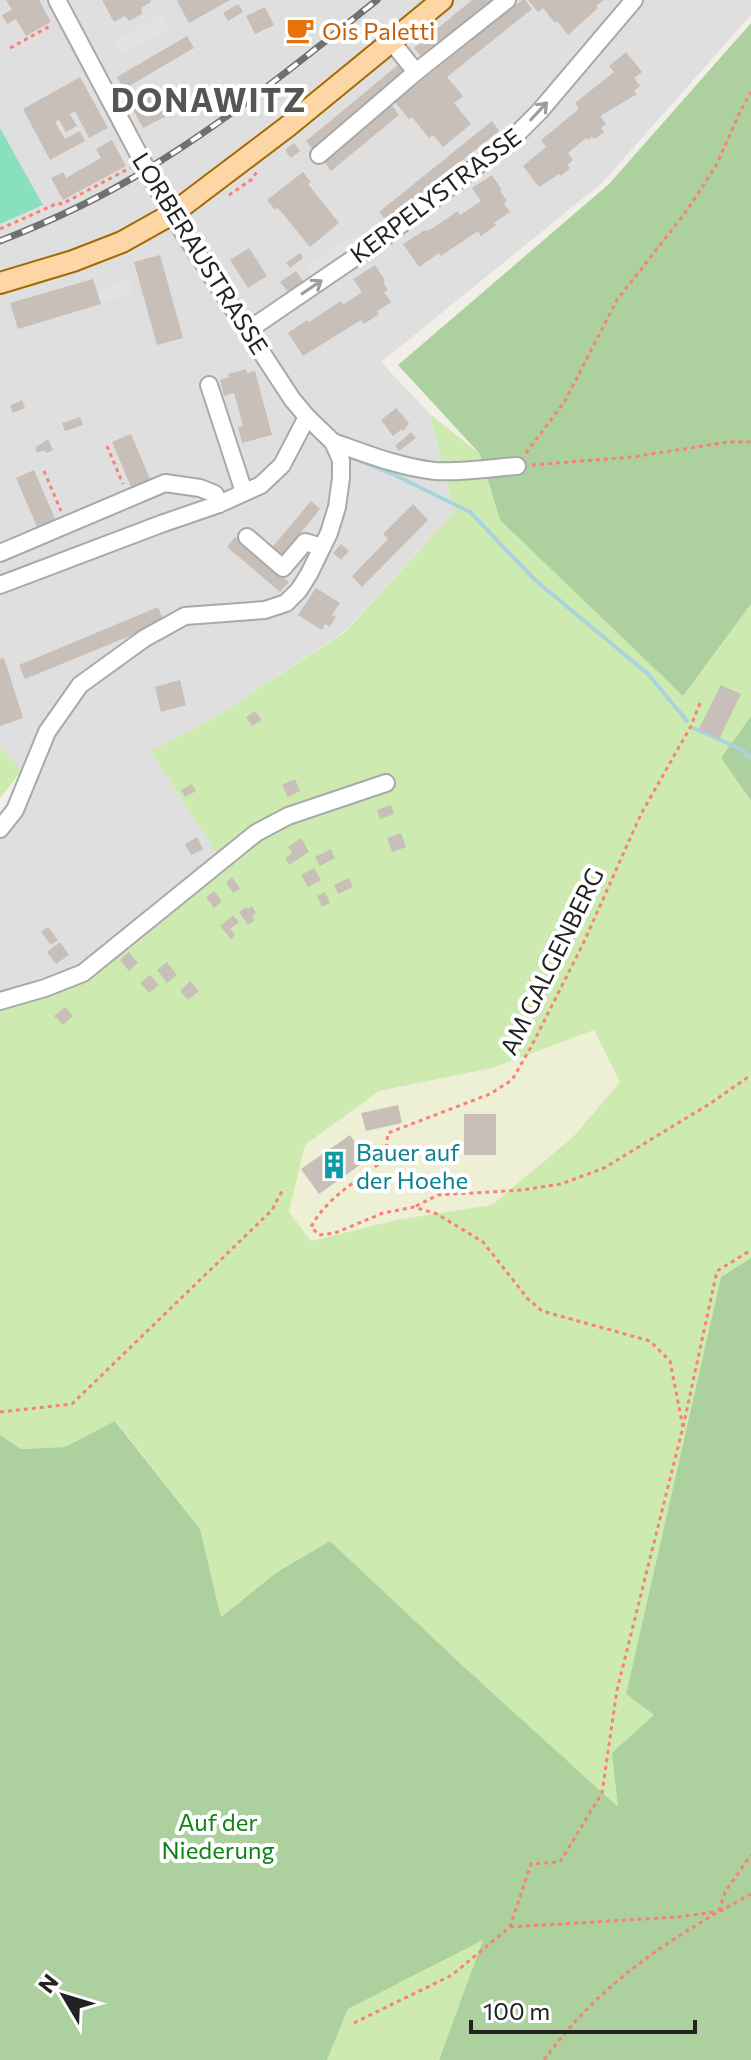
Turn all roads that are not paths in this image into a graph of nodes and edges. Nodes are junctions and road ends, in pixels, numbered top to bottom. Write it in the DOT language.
graph roads {
  1 [pos="57,0"];
  2 [pos="442,0"];
  3 [pos="507,0"];
  4 [pos="634,0"];
  5 [pos="391,41"];
  6 [pos="416,72"];
  7 [pos="319,155"];
  8 [pos="172,214"];
  9 [pos="0,283"];
  10 [pos="247,331"];
  11 [pos="209,385"];
  12 [pos="307,417"];
  13 [pos="333,442"];
  14 [pos="517,466"];
  15 [pos="244,492"];
  16 [pos="219,504"];
  17 [pos="247,537"];
  18 [pos="322,547"];
  19 [pos="0,553"];
  20 [pos="0,585"];
  21 [pos="386,783"];
  22 [pos="0,829"];
  23 [pos="0,1001"];
  1 -- 8 [label="street, LORBERAUSTRASSE"];
  2 -- 5 [label="main road"];
  3 -- 6 [label="street"];
  10 -- 4 [label="street, KERPELYSTRASSE, one-way"];
  5 -- 6 [label="street"];
  5 -- 8 [label="main road"];
  6 -- 7 [label="street"];
  8 -- 9 [label="main road"];
  8 -- 10 [label="street, LORBERAUSTRASSE"];
  10 -- 12 [label="street, LORBERAUSTRASSE"];
  11 -- 15 [label="street"];
  12 -- 13 [label="street, LORBERAUSTRASSE"];
  12 -- 15 [label="street"];
  13 -- 14 [label="street"];
  13 -- 18 [label="street"];
  15 -- 16 [label="street"];
  16 -- 19 [label="street"];
  16 -- 20 [label="street"];
  17 -- 18 [label="street"];
  18 -- 22 [label="street"];
  21 -- 23 [label="street"];
}
